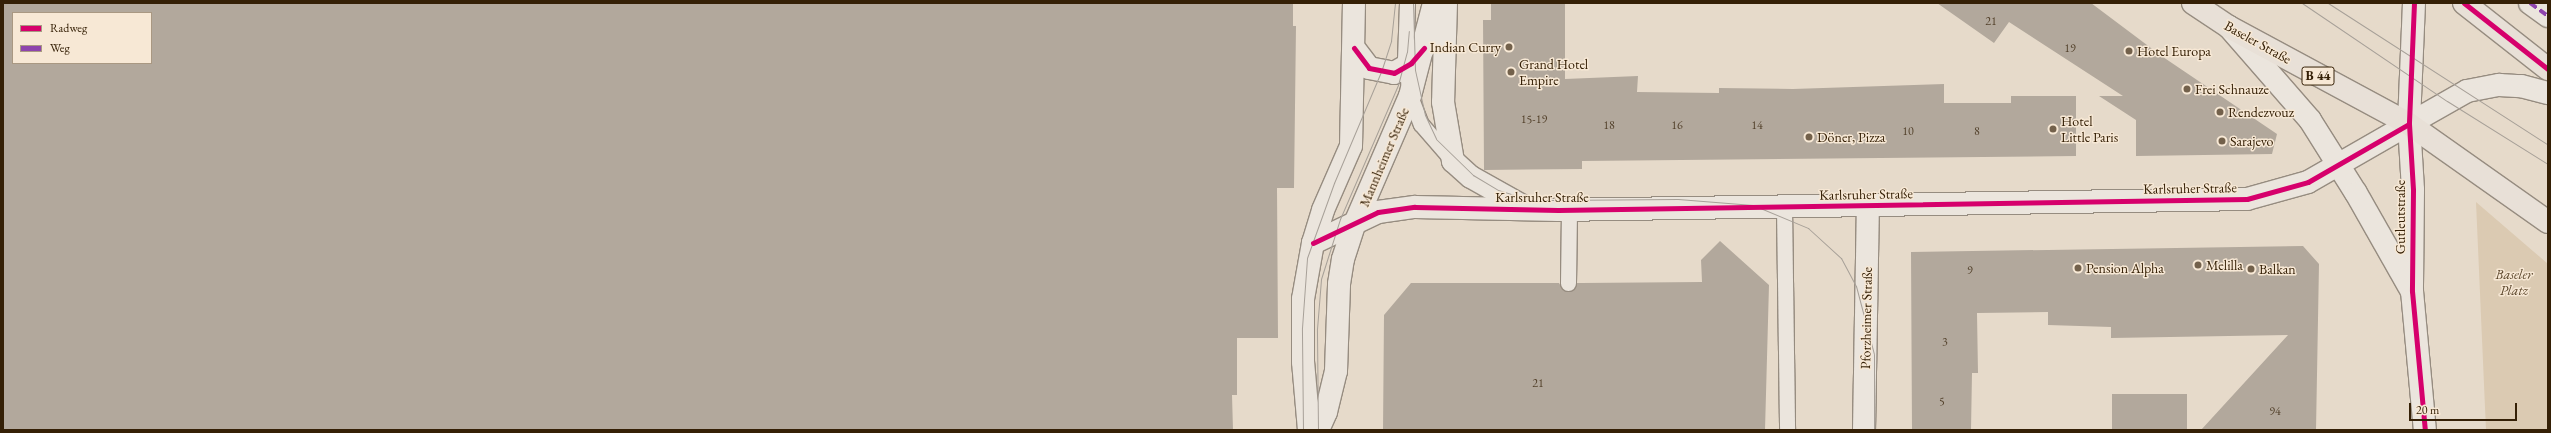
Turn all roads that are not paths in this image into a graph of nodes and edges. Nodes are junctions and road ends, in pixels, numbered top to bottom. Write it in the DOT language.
graph roads {
  1 [pos="1354,3"];
  2 [pos="1407,3"];
  3 [pos="1434,3"];
  4 [pos="1446,3"];
  5 [pos="2193,3"];
  6 [pos="2414,3"];
  7 [pos="2464,3"];
  8 [pos="2530,3"];
  9 [pos="2548,16"];
  10 [pos="2229,27"];
  11 [pos="1354,48"];
  12 [pos="1424,48"];
  13 [pos="1405,67"];
  14 [pos="2548,69"];
  15 [pos="2548,93"];
  16 [pos="1410,96"];
  17 [pos="2409,124"];
  18 [pos="1453,161"];
  19 [pos="2337,165"];
  20 [pos="1868,206"];
  21 [pos="1784,208"];
  22 [pos="1531,210"];
  23 [pos="1569,210"];
  24 [pos="2548,222"];
  25 [pos="1355,223"];
  26 [pos="1313,243"];
  27 [pos="1568,283"];
  28 [pos="2412,291"];
  29 [pos="2426,429"];
  30 [pos="1309,430"];
  31 [pos="1318,430"];
  32 [pos="1787,430"];
  33 [pos="1864,430"];
  1 -- 11 [label="street"];
  2 -- 13 [label="lane"];
  3 -- 12 [label="street, Mannheimer Straße"];
  4 -- 18 [label="street"];
  5 -- 10 [label="main road, Baseler Straße / B 44"];
  6 -- 17 [label="street, Gutleutstraße"];
  7 -- 14 [label="main road"];
  8 -- 9 [label="street"];
  10 -- 17 [label="main road, Baseler Straße / B 44"];
  10 -- 19 [label="street"];
  11 -- 13 [label="street"];
  11 -- 26 [label="street"];
  12 -- 13 [label="street"];
  12 -- 16 [label="street, Mannheimer Straße"];
  13 -- 16 [label="lane"];
  15 -- 17 [label="street, Karlsruher Straße"];
  16 -- 18 [label="lane"];
  16 -- 25 [label="street, Mannheimer Straße"];
  17 -- 19 [label="street, Karlsruher Straße"];
  17 -- 24 [label="main road, B 44"];
  17 -- 28 [label="street, Gutleutstraße"];
  18 -- 22 [label="street"];
  19 -- 20 [label="street, Karlsruher Straße"];
  19 -- 28 [label="street"];
  20 -- 21 [label="street, Karlsruher Straße"];
  20 -- 33 [label="street, Pforzheimer Straße"];
  21 -- 23 [label="street, Karlsruher Straße"];
  21 -- 32 [label="lane"];
  22 -- 23 [label="street, Karlsruher Straße"];
  22 -- 25 [label="street, Karlsruher Straße"];
  23 -- 27 [label="lane"];
  25 -- 26 [label="street, Karlsruher Straße"];
  25 -- 31 [label="street, Mannheimer Straße"];
  26 -- 30 [label="street"];
  28 -- 29 [label="street, Gutleutstraße"];
}
